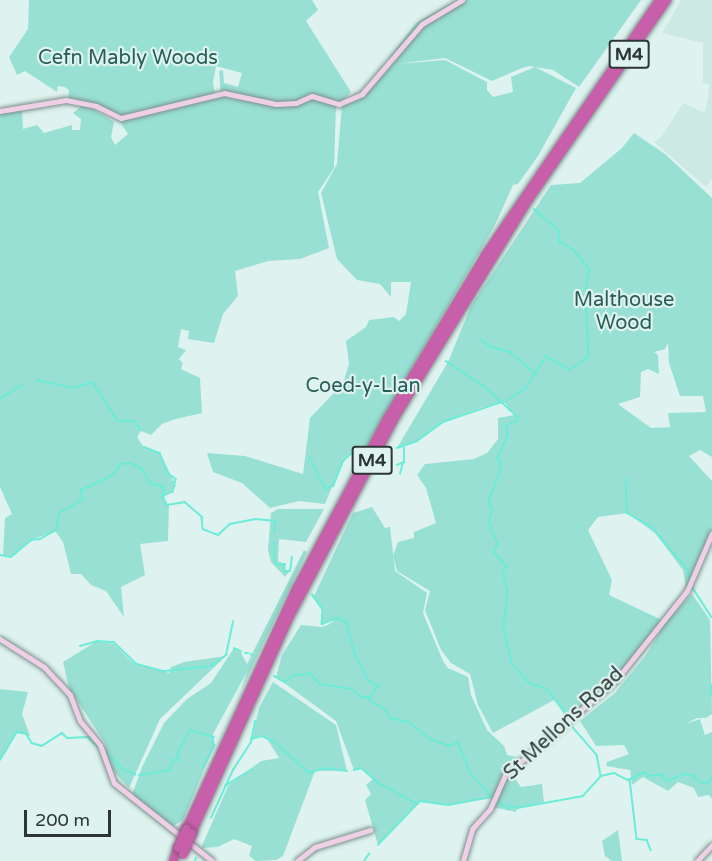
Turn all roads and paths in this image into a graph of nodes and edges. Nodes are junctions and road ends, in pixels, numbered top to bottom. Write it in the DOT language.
graph roads {
  1 [pos="462,0"];
  2 [pos="654,0"];
  3 [pos="659,0"];
  4 [pos="667,0"];
  5 [pos="672,0"];
  6 [pos="589,105"];
  7 [pos="0,111"];
  8 [pos="712,533"];
  9 [pos="0,639"];
  10 [pos="370,830"];
  11 [pos="712,845"];
  12 [pos="180,854"];
  13 [pos="173,861"];
  14 [pos="212,861"];
  15 [pos="297,861"];
  16 [pos="463,861"];
  17 [pos="697,861"];
  1 -- 7 [label="street"];
  2 -- 6 [label="highway"];
  3 -- 6 [label="highway, M4"];
  4 -- 6 [label="highway, M4"];
  5 -- 6 [label="highway"];
  6 -- 12 [label="highway, M4, bridge"];
  8 -- 16 [label="street, St Mellons Road"];
  9 -- 14 [label="street"];
  10 -- 15 [label="street"];
  11 -- 17 [label="street"];
  12 -- 13 [label="highway, M4"];
}
